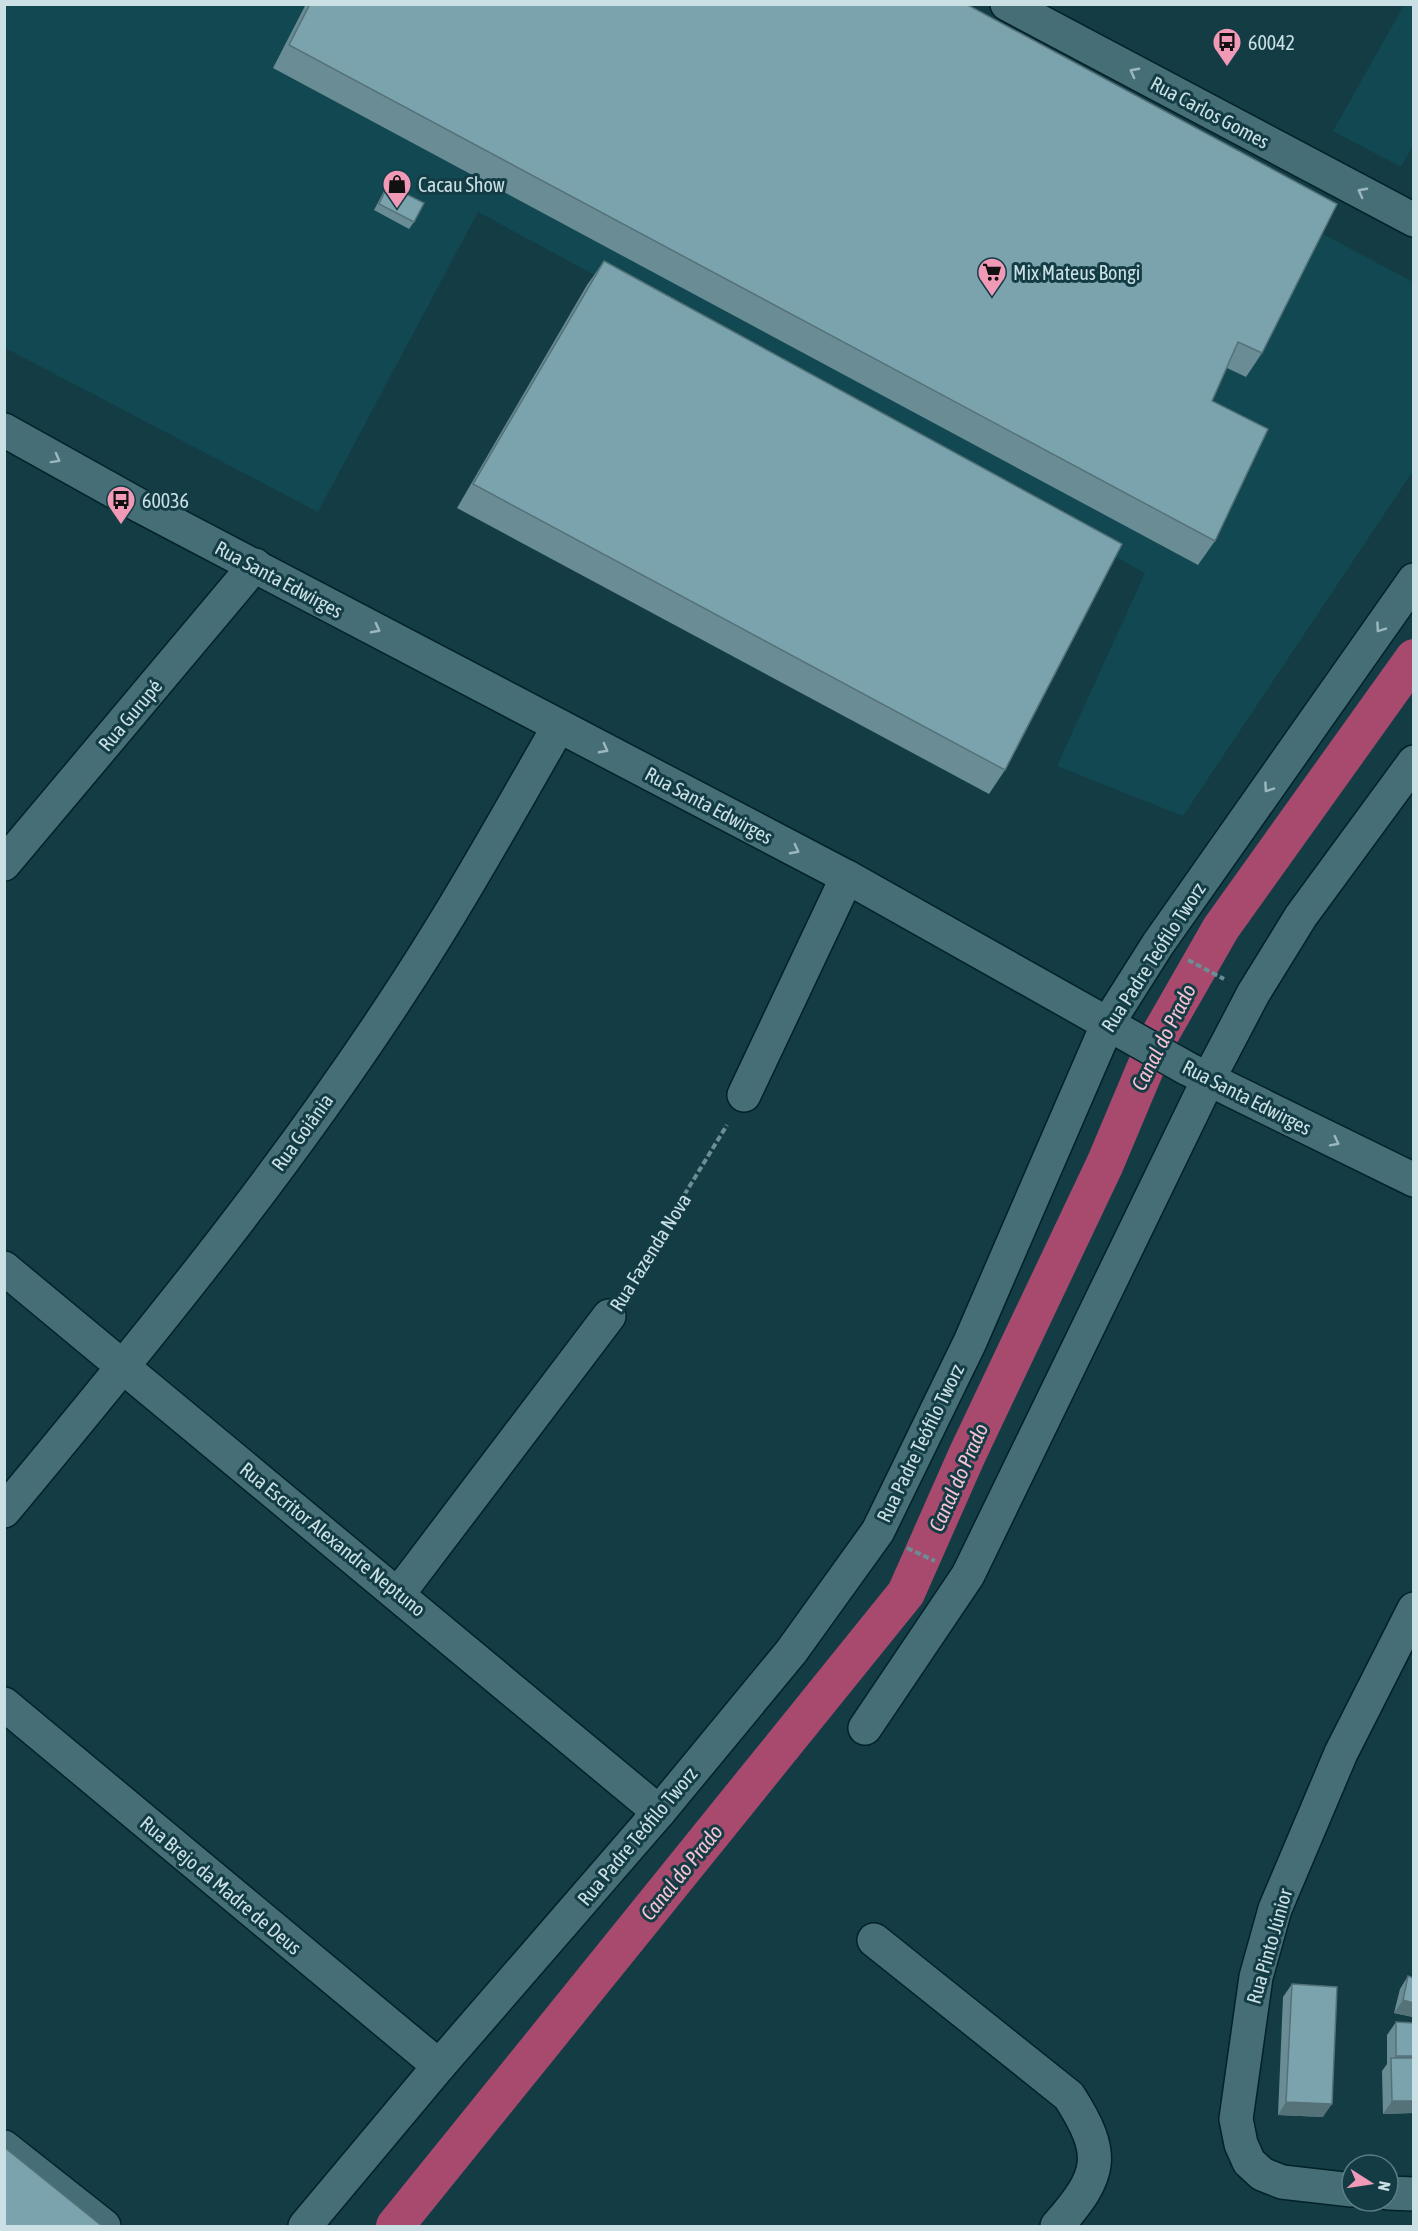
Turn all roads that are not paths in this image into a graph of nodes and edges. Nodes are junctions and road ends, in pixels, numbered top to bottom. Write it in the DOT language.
graph roads {
  1 [pos="1007,4"];
  2 [pos="1413,220"];
  3 [pos="4,430"];
  4 [pos="255,566"];
  5 [pos="1413,580"];
  6 [pos="559,726"];
  7 [pos="1413,762"];
  8 [pos="4,864"];
  9 [pos="847,878"];
  10 [pos="1113,1026"];
  11 [pos="1199,1073"];
  12 [pos="744,1095"];
  13 [pos="1413,1180"];
  14 [pos="4,1268"];
  15 [pos="609,1316"];
  16 [pos="123,1368"];
  17 [pos="4,1511"];
  18 [pos="399,1593"];
  19 [pos="1413,1609"];
  20 [pos="1404,1650"];
  21 [pos="4,1704"];
  22 [pos="865,1728"];
  23 [pos="660,1812"];
  24 [pos="874,1940"];
  25 [pos="439,2066"];
  26 [pos="4,2147"];
  27 [pos="1340,2189"];
  28 [pos="104,2226"];
  29 [pos="305,2226"];
  30 [pos="1057,2226"];
  2 -- 1 [label="street, Rua Carlos Gomes, one-way"];
  3 -- 4 [label="street, Rua Santa Edwirges, one-way"];
  4 -- 6 [label="street, Rua Santa Edwirges, one-way"];
  4 -- 8 [label="street, Rua Gurupé"];
  5 -- 10 [label="street, Rua Padre Teófilo Tworz, one-way"];
  6 -- 9 [label="street, Rua Santa Edwirges, one-way"];
  6 -- 16 [label="street, Rua Goiânia"];
  7 -- 11 [label="street"];
  9 -- 10 [label="street, Rua Santa Edwirges"];
  9 -- 12 [label="street"];
  10 -- 11 [label="street, Rua Santa Edwirges"];
  10 -- 23 [label="street, Rua Padre Teófilo Tworz"];
  11 -- 13 [label="street, Rua Santa Edwirges, one-way"];
  11 -- 22 [label="street"];
  14 -- 16 [label="street, Rua Escritor Alexandre Neptuno"];
  15 -- 18 [label="street, Rua Fazenda Nova"];
  16 -- 17 [label="street, Rua Goiânia"];
  16 -- 18 [label="street, Rua Escritor Alexandre Neptuno"];
  18 -- 23 [label="street, Rua Escritor Alexandre Neptuno"];
  19 -- 20 [label="street, Rua Pinto Júnior"];
  20 -- 27 [label="street, Rua Pinto Júnior"];
  21 -- 25 [label="street, Rua Brejo da Madre de Deus"];
  23 -- 25 [label="street, Rua Padre Teófilo Tworz"];
  24 -- 30 [label="street"];
  25 -- 29 [label="street, Rua Padre Teófilo Tworz"];
  26 -- 28 [label="street"];
}
